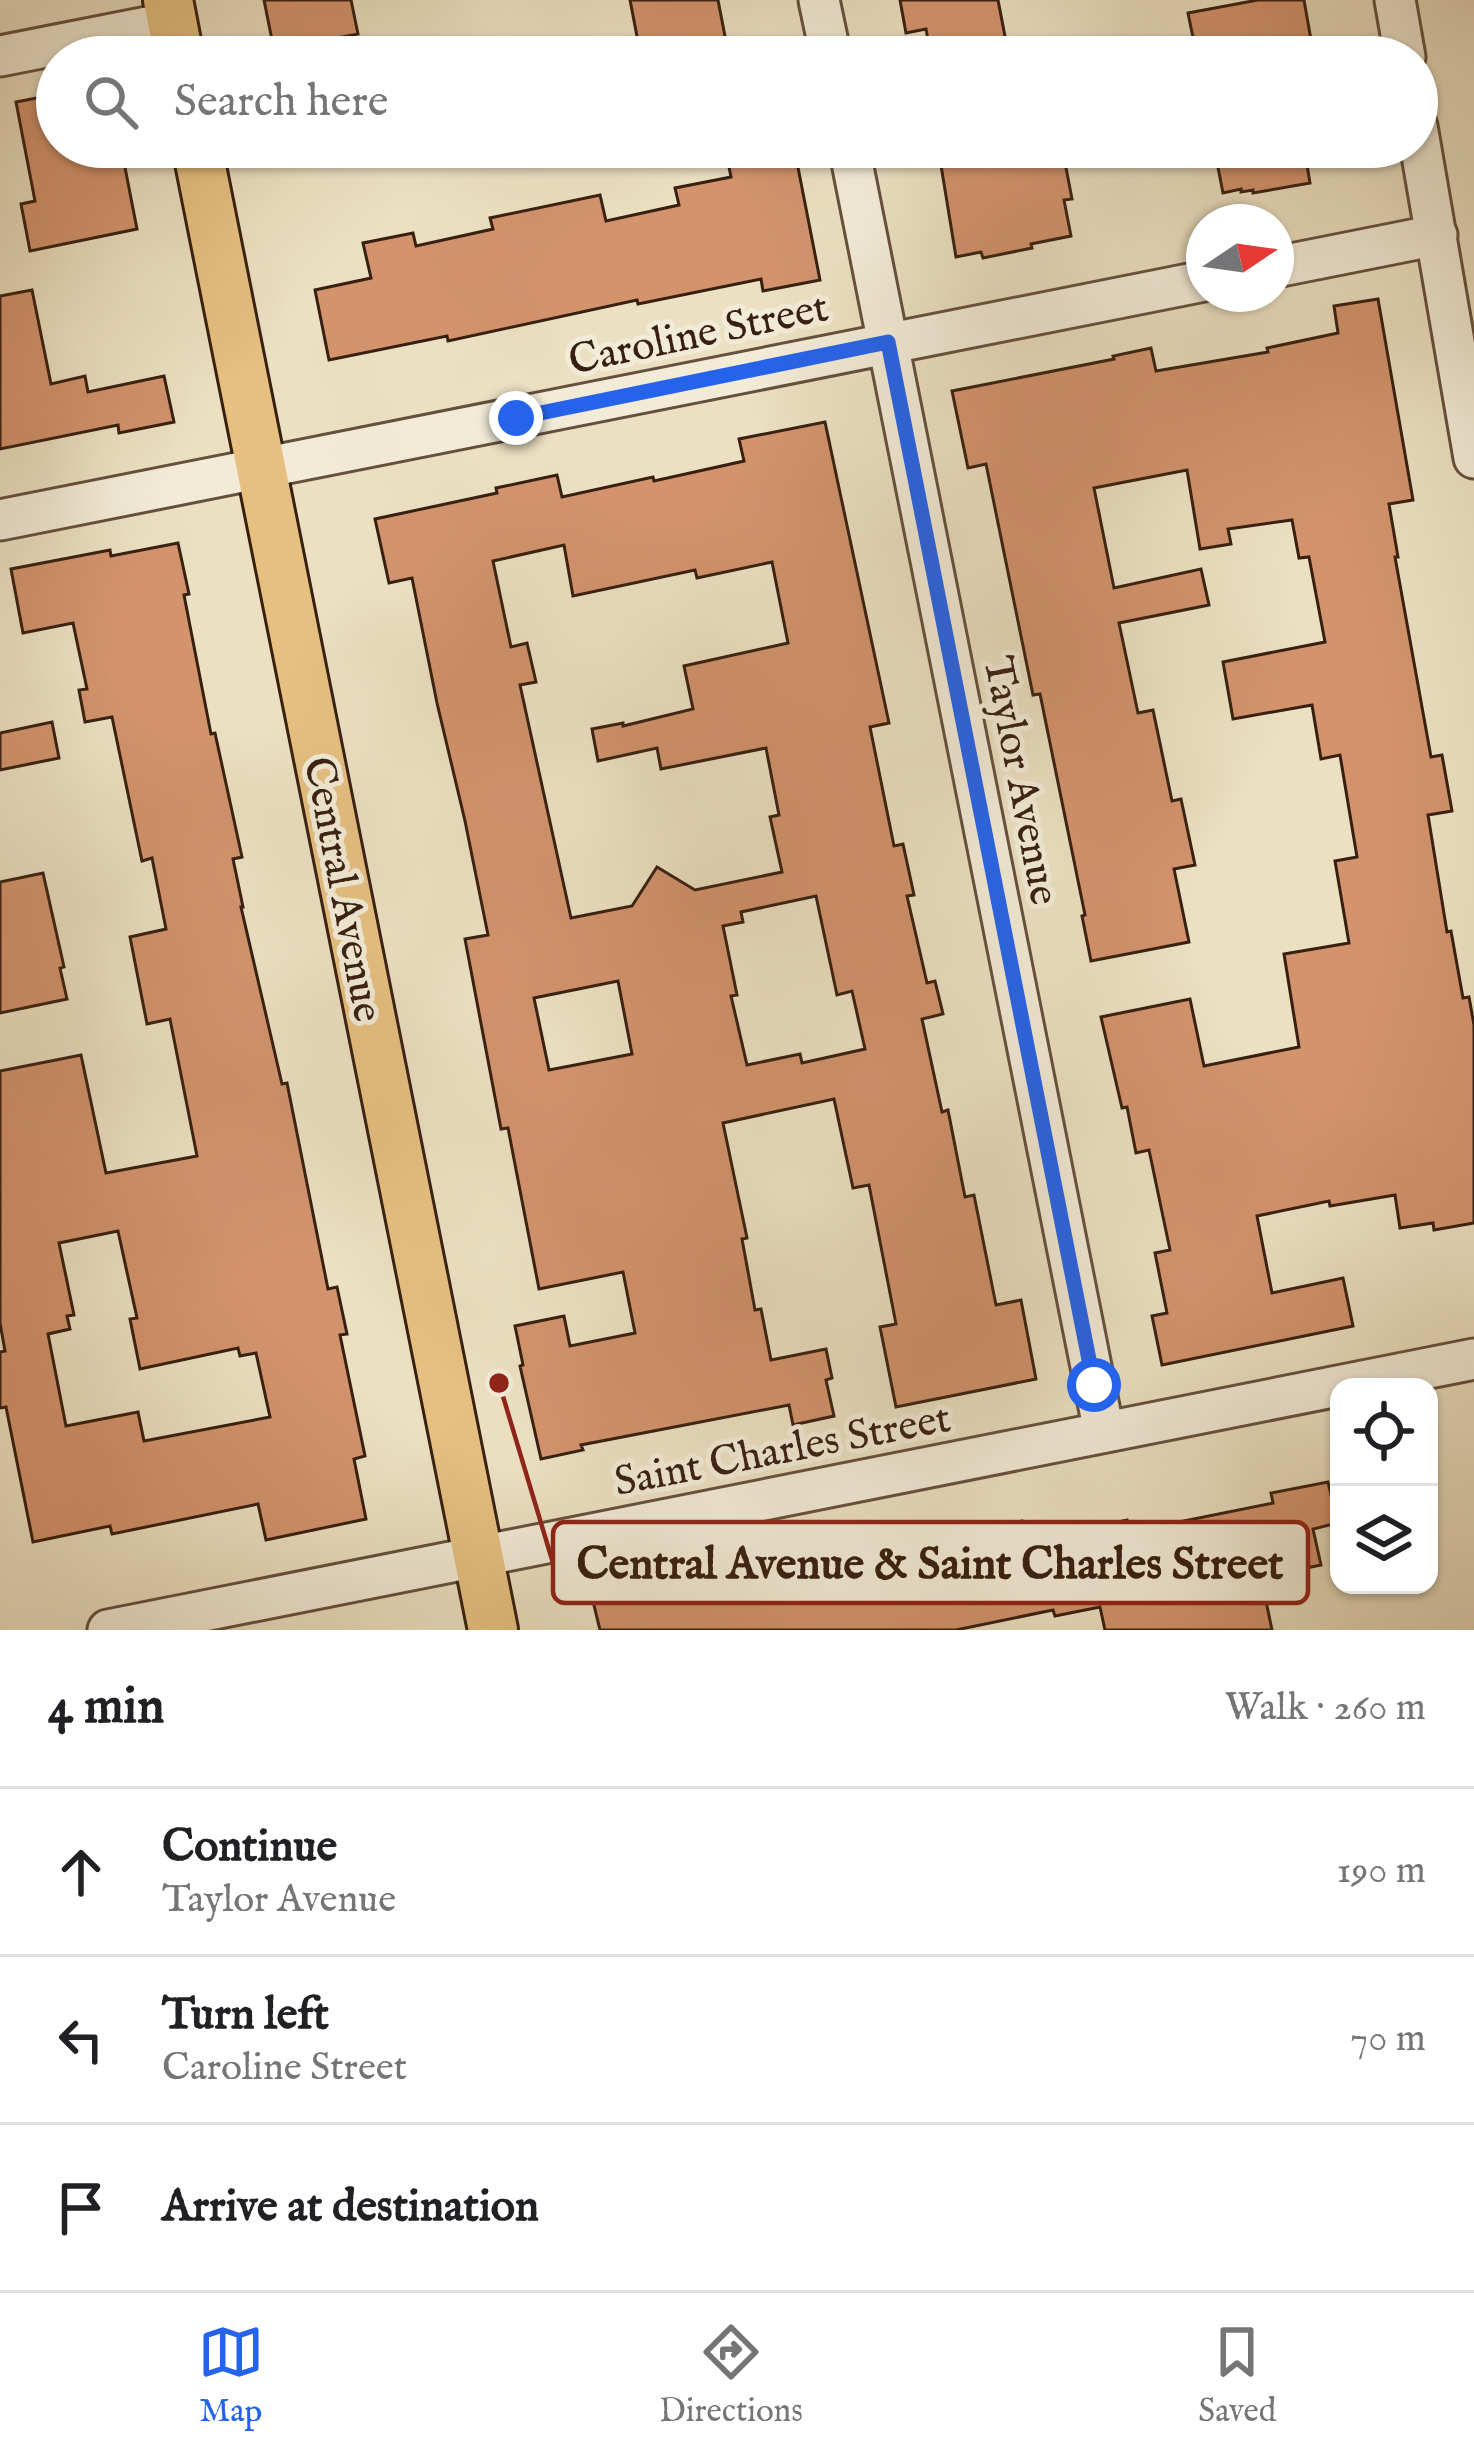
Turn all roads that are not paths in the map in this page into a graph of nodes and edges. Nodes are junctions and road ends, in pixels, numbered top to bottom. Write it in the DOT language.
graph roads {
  1 [pos="819,0"];
  2 [pos="1395,0"];
  3 [pos="173,26"];
  4 [pos="115,36"];
  5 [pos="827,36"];
  6 [pos="1401,36"];
  7 [pos="36,50"];
  8 [pos="0,56"];
  9 [pos="201,168"];
  10 [pos="853,168"];
  11 [pos="1425,168"];
  12 [pos="1437,235"];
  13 [pos="1294,263"];
  14 [pos="1186,284"];
  15 [pos="888,342"];
  16 [pos="1474,458"];
  17 [pos="261,470"];
  18 [pos="0,520"];
  19 [pos="1474,1359"];
  20 [pos="1103,1432"];
  21 [pos="479,1558"];
  22 [pos="108,1630"];
  23 [pos="493,1630"];
  1 -- 5 [label="street"];
  2 -- 6 [label="street"];
  3 -- 4 [label="street"];
  7 -- 8 [label="street"];
  9 -- 17 [label="main road, Central Avenue"];
  10 -- 15 [label="street, Taylor Avenue"];
  11 -- 12 [label="street"];
  12 -- 13 [label="street"];
  12 -- 16 [label="street"];
  14 -- 15 [label="street, Caroline Street"];
  15 -- 17 [label="street, Caroline Street"];
  15 -- 20 [label="street, Taylor Avenue"];
  17 -- 18 [label="street, Caroline Street"];
  17 -- 21 [label="main road, Central Avenue"];
  19 -- 20 [label="street, Saint Charles Street"];
  20 -- 21 [label="street, Saint Charles Street"];
  21 -- 22 [label="street, Saint Charles Street"];
  21 -- 23 [label="main road, Central Avenue"];
}
